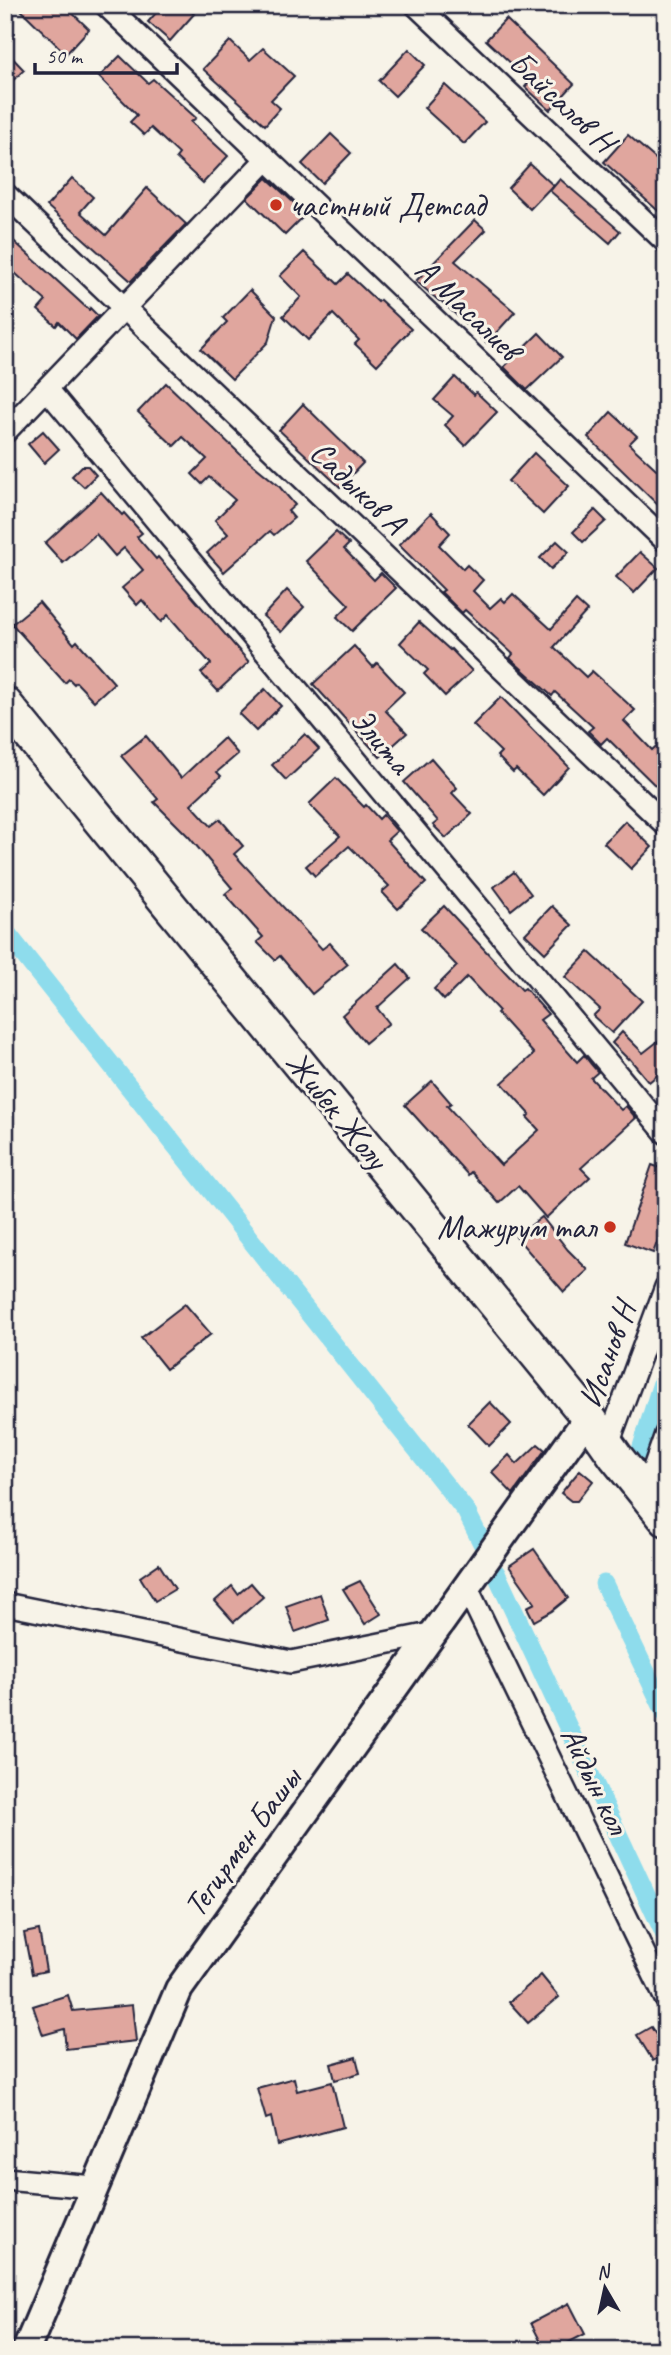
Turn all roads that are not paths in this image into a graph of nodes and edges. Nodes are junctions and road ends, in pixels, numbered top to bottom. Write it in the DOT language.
graph roads {
  1 [pos="106,5"];
  2 [pos="416,5"];
  3 [pos="266,160"];
  4 [pos="5,194"];
  5 [pos="666,242"];
  6 [pos="125,307"];
  7 [pos="47,389"];
  8 [pos="5,432"];
  9 [pos="666,541"];
  10 [pos="5,704"];
  11 [pos="666,825"];
  12 [pos="666,1133"];
  13 [pos="666,1287"];
  14 [pos="589,1417"];
  15 [pos="666,1434"];
  16 [pos="607,1446"];
  17 [pos="656,1506"];
  18 [pos="467,1588"];
  19 [pos="5,1604"];
  20 [pos="435,1633"];
  21 [pos="666,1999"];
  22 [pos="5,2179"];
  23 [pos="94,2187"];
  24 [pos="26,2350"];
  1 -- 3 [label="street, А Масалиев"];
  2 -- 5 [label="street, Байсалов Н"];
  3 -- 6 [label="street"];
  3 -- 9 [label="street, А Масалиев"];
  4 -- 6 [label="street, Садыков А"];
  6 -- 7 [label="street"];
  6 -- 11 [label="street, Садыков А"];
  7 -- 8 [label="street"];
  7 -- 12 [label="street, Элита"];
  10 -- 14 [label="main road, Жибек Жолу"];
  13 -- 16 [label="street, Исанов Н"];
  14 -- 16 [label="main road, Жибек Жолу"];
  14 -- 18 [label="street, Тегирмен Башы"];
  15 -- 17 [label="street"];
  16 -- 17 [label="main road, Жибек Жолу"];
  18 -- 20 [label="street, Тегирмен Башы"];
  18 -- 21 [label="street, Айдын кол"];
  19 -- 20 [label="street"];
  20 -- 23 [label="street, Тегирмен Башы"];
  22 -- 23 [label="street"];
  23 -- 24 [label="street, Тегирмен Башы"];
}
